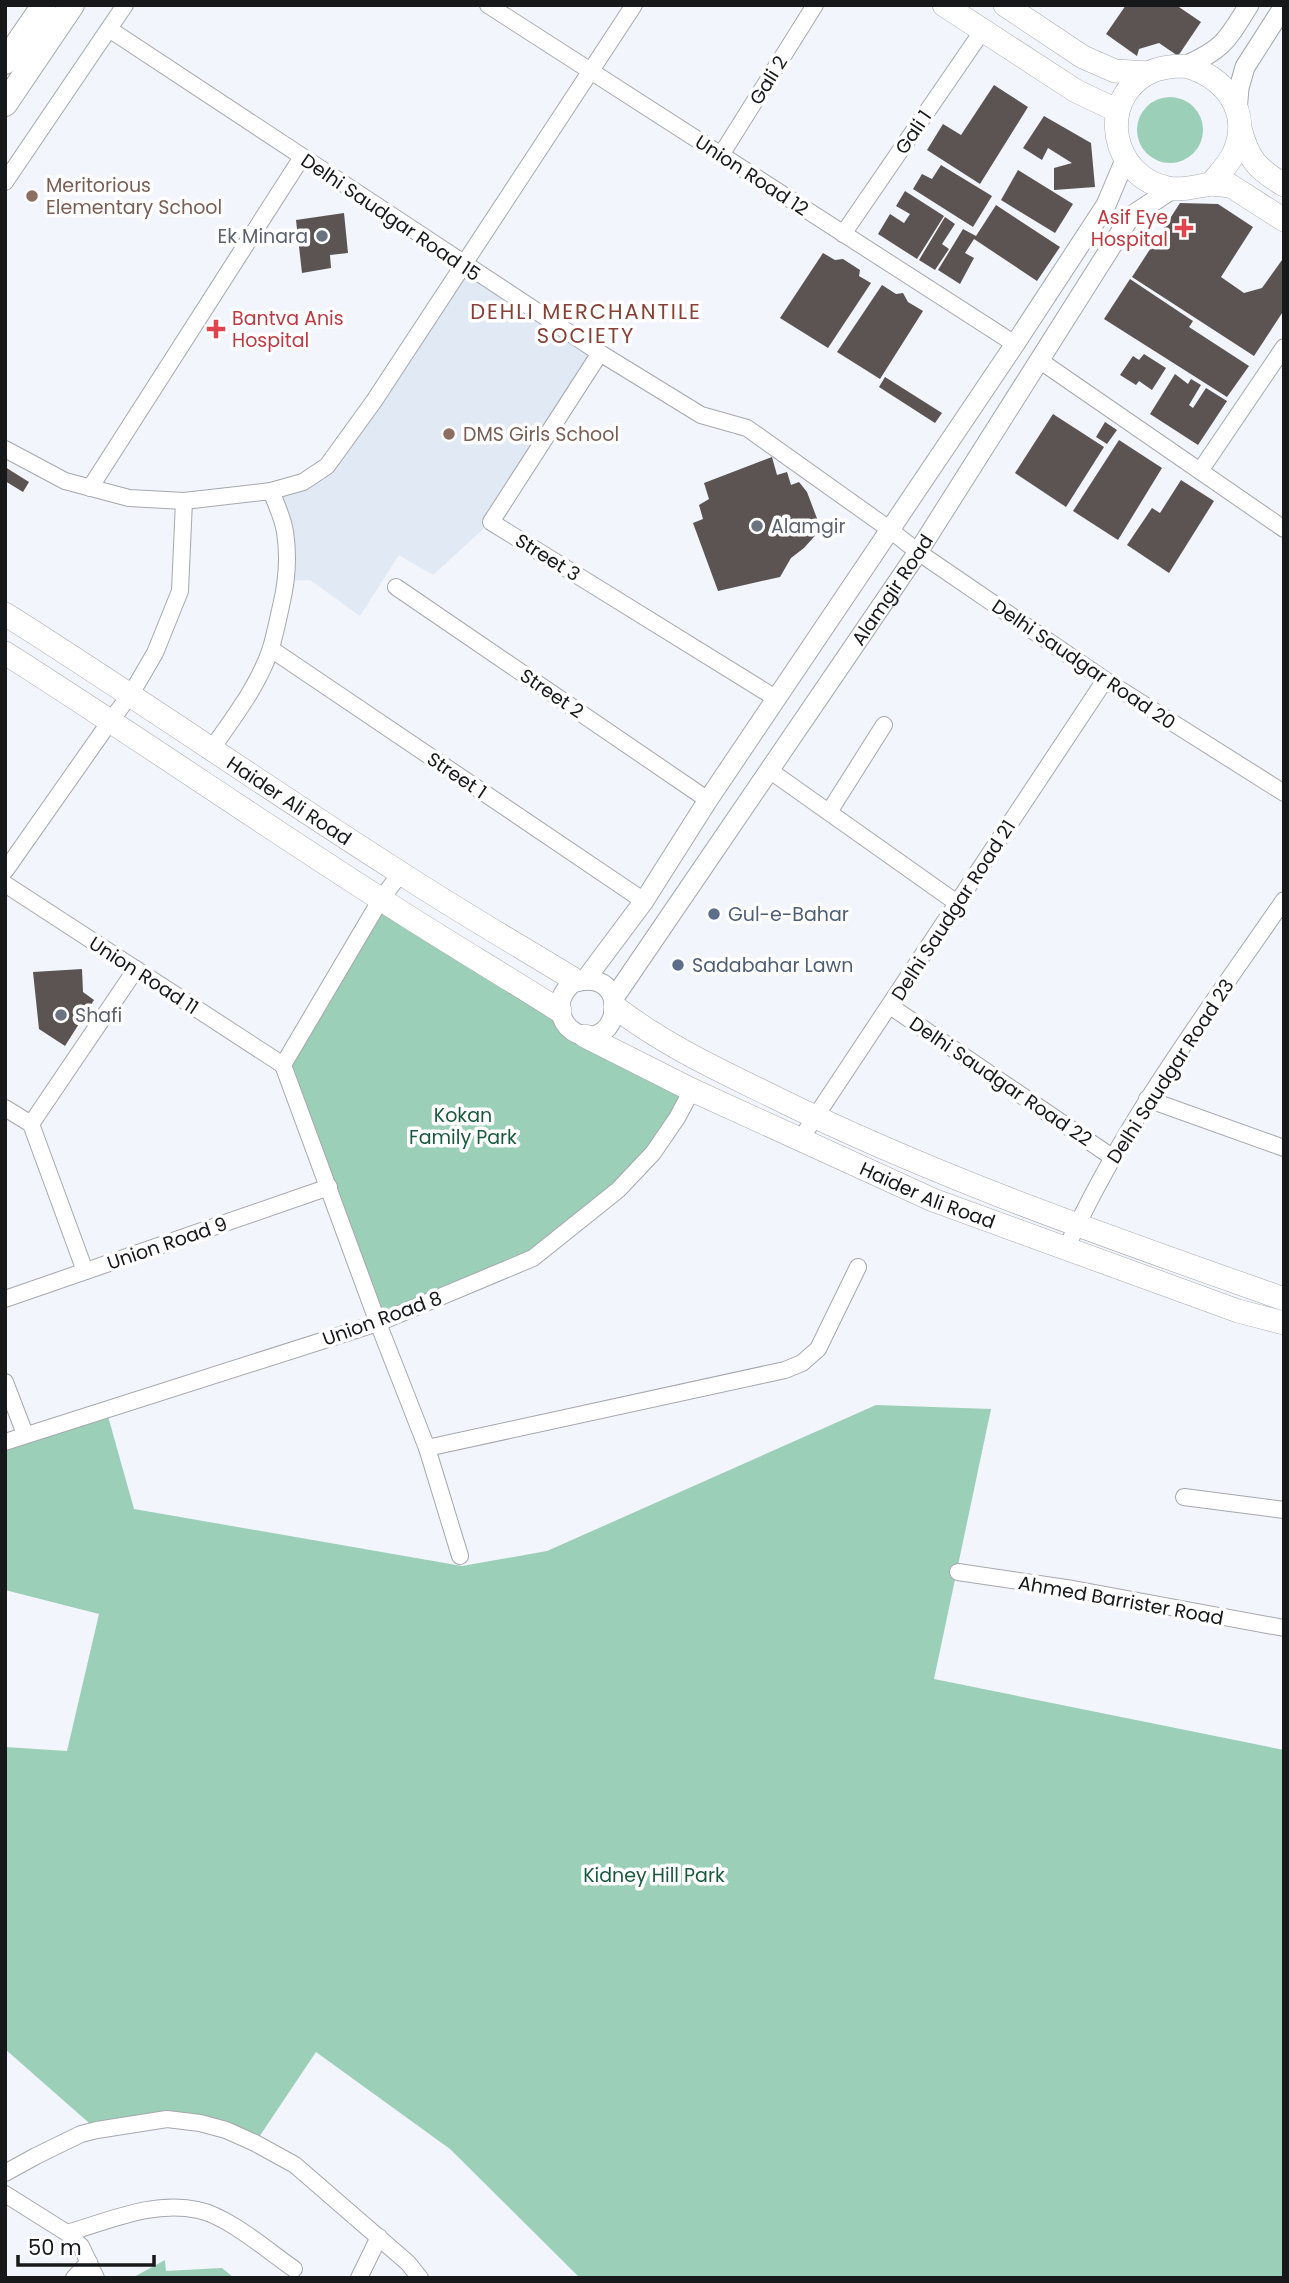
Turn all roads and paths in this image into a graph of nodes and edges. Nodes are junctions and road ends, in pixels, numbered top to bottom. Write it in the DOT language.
graph roads {
  1 [pos="44,5"];
  2 [pos="72,5"];
  3 [pos="125,5"];
  4 [pos="488,5"];
  5 [pos="634,5"];
  6 [pos="815,5"];
  7 [pos="944,5"];
  8 [pos="1249,5"];
  9 [pos="1007,6"];
  10 [pos="1284,6"];
  11 [pos="109,29"];
  12 [pos="983,30"];
  13 [pos="5,62"];
  14 [pos="1185,66"];
  15 [pos="589,71"];
  16 [pos="1149,73"];
  17 [pos="5,104"];
  18 [pos="1118,111"];
  19 [pos="1238,119"];
  20 [pos="721,155"];
  21 [pos="302,158"];
  22 [pos="1125,160"];
  23 [pos="5,182"];
  24 [pos="1211,184"];
  25 [pos="1284,185"];
  26 [pos="1171,189"];
  27 [pos="1284,220"];
  28 [pos="843,234"];
  29 [pos="463,265"];
  30 [pos="1015,344"];
  31 [pos="1284,347"];
  32 [pos="600,354"];
  33 [pos="1040,360"];
  34 [pos="5,449"];
  35 [pos="1200,471"];
  36 [pos="90,488"];
  37 [pos="271,491"];
  38 [pos="184,501"];
  39 [pos="890,529"];
  40 [pos="1284,529"];
  41 [pos="918,552"];
  42 [pos="396,587"];
  43 [pos="5,614"];
  44 [pos="271,649"];
  45 [pos="5,653"];
  46 [pos="1105,680"];
  47 [pos="131,694"];
  48 [pos="776,699"];
  49 [pos="111,720"];
  50 [pos="884,725"];
  51 [pos="211,750"];
  52 [pos="769,770"];
  53 [pos="1284,793"];
  54 [pos="708,800"];
  55 [pos="829,812"];
  56 [pos="5,870"];
  57 [pos="401,873"];
  58 [pos="5,884"];
  59 [pos="381,899"];
  60 [pos="1284,900"];
  61 [pos="644,901"];
  62 [pos="957,903"];
  63 [pos="136,969"];
  64 [pos="580,980"];
  65 [pos="614,1002"];
  66 [pos="890,1006"];
  67 [pos="560,1010"];
  68 [pos="585,1036"];
  69 [pos="283,1065"];
  70 [pos="692,1090"];
  71 [pos="1147,1099"];
  72 [pos="5,1108"];
  73 [pos="816,1118"];
  74 [pos="31,1124"];
  75 [pos="800,1140"];
  76 [pos="1284,1148"];
  77 [pos="1112,1157"];
  78 [pos="329,1187"];
  79 [pos="1076,1225"];
  80 [pos="1066,1249"];
  81 [pos="858,1267"];
  82 [pos="86,1271"];
  83 [pos="5,1299"];
  84 [pos="1284,1299"];
  85 [pos="378,1322"];
  86 [pos="1284,1323"];
  87 [pos="5,1382"];
  88 [pos="25,1434"];
  89 [pos="5,1442"];
  90 [pos="427,1448"];
  91 [pos="1184,1497"];
  92 [pos="1284,1510"];
  93 [pos="460,1556"];
  94 [pos="958,1572"];
  95 [pos="1284,1628"];
  96 [pos="5,2174"];
  97 [pos="5,2194"];
  98 [pos="67,2234"];
  99 [pos="379,2237"];
  100 [pos="89,2262"];
  101 [pos="294,2270"];
  102 [pos="74,2278"];
  103 [pos="96,2278"];
  104 [pos="359,2278"];
  105 [pos="420,2278"];
  1 -- 13 [label="main road"];
  2 -- 17 [label="main road"];
  3 -- 11 [label="street"];
  4 -- 15 [label="street, Union Road 12"];
  5 -- 15 [label="street"];
  6 -- 20 [label="street, Gali 2"];
  7 -- 12 [label="main road"];
  8 -- 14 [label="street"];
  9 -- 16 [label="main road"];
  10 -- 19 [label="street"];
  11 -- 21 [label="street, Delhi Saudgar Road 15"];
  11 -- 23 [label="street"];
  12 -- 18 [label="main road"];
  12 -- 28 [label="street, Gali 1"];
  14 -- 16 [label="main road"];
  14 -- 19 [label="main road"];
  15 -- 20 [label="street, Union Road 12"];
  15 -- 29 [label="street"];
  16 -- 18 [label="main road"];
  18 -- 22 [label="main road"];
  19 -- 24 [label="main road"];
  19 -- 25 [label="main road"];
  20 -- 28 [label="street, Union Road 12"];
  21 -- 29 [label="street, Delhi Saudgar Road 15"];
  21 -- 36 [label="street"];
  22 -- 26 [label="main road"];
  22 -- 30 [label="street, Alamgir Road"];
  24 -- 26 [label="main road"];
  24 -- 27 [label="main road"];
  26 -- 33 [label="street, Alamgir Road"];
  28 -- 30 [label="street, Union Road 12"];
  29 -- 32 [label="street, Delhi Saudgar Road 15"];
  29 -- 37 [label="street"];
  30 -- 39 [label="street, Alamgir Road"];
  31 -- 35 [label="street"];
  32 -- 39 [label="street, Delhi Saudgar Road 15"];
  32 -- 48 [label="street, Street 3"];
  33 -- 35 [label="street"];
  33 -- 41 [label="street, Alamgir Road"];
  34 -- 36 [label="street"];
  35 -- 40 [label="street"];
  36 -- 38 [label="street"];
  37 -- 38 [label="street"];
  37 -- 44 [label="street"];
  38 -- 47 [label="street"];
  39 -- 41 [label="street, Delhi Saudgar Road 20"];
  39 -- 48 [label="street, Alamgir Road"];
  41 -- 46 [label="street, Delhi Saudgar Road 20"];
  41 -- 52 [label="street, Alamgir Road"];
  42 -- 54 [label="street, Street 2"];
  43 -- 47 [label="main road, Haider Ali Road"];
  44 -- 51 [label="street"];
  44 -- 61 [label="street, Street 1"];
  45 -- 49 [label="main road, Haider Ali Road"];
  46 -- 53 [label="street, Delhi Saudgar Road 20"];
  46 -- 62 [label="street, Delhi Saudgar Road 21"];
  47 -- 49 [label="street"];
  47 -- 51 [label="main road, Haider Ali Road"];
  48 -- 54 [label="street, Alamgir Road"];
  49 -- 56 [label="street"];
  49 -- 59 [label="main road, Haider Ali Road"];
  50 -- 55 [label="street"];
  51 -- 57 [label="main road, Haider Ali Road"];
  52 -- 55 [label="street"];
  52 -- 65 [label="street, Alamgir Road"];
  54 -- 61 [label="street, Alamgir Road"];
  55 -- 62 [label="street"];
  57 -- 59 [label="street"];
  57 -- 64 [label="main road, Haider Ali Road"];
  58 -- 63 [label="street, Union Road 11"];
  59 -- 67 [label="main road, Haider Ali Road"];
  59 -- 69 [label="street"];
  60 -- 71 [label="street, Delhi Saudgar Road 23"];
  61 -- 64 [label="street, Alamgir Road"];
  62 -- 66 [label="street, Delhi Saudgar Road 21"];
  63 -- 69 [label="street, Union Road 11"];
  63 -- 74 [label="street"];
  64 -- 65 [label="street"];
  64 -- 67 [label="street"];
  65 -- 68 [label="street"];
  65 -- 73 [label="main road, Haider Ali Road"];
  66 -- 73 [label="street, Delhi Saudgar Road 21"];
  66 -- 77 [label="street, Delhi Saudgar Road 22"];
  67 -- 68 [label="street"];
  68 -- 70 [label="main road, Haider Ali Road"];
  69 -- 78 [label="street"];
  70 -- 75 [label="main road, Haider Ali Road"];
  70 -- 85 [label="street, Union Road 8"];
  71 -- 76 [label="street"];
  71 -- 77 [label="street, Delhi Saudgar Road 23"];
  72 -- 74 [label="street"];
  73 -- 75 [label="street, Delhi Saudgar Road 21"];
  73 -- 79 [label="main road, Haider Ali Road"];
  74 -- 82 [label="street"];
  75 -- 80 [label="main road, Haider Ali Road"];
  77 -- 79 [label="street, Delhi Saudgar Road 23"];
  78 -- 82 [label="street, Union Road 9"];
  78 -- 85 [label="street"];
  79 -- 80 [label="street, Delhi Saudgar Road 23"];
  79 -- 84 [label="main road, Haider Ali Road"];
  80 -- 86 [label="main road, Haider Ali Road"];
  81 -- 90 [label="street"];
  82 -- 83 [label="street, Union Road 9"];
  85 -- 88 [label="street, Union Road 8"];
  85 -- 90 [label="street"];
  87 -- 88 [label="street"];
  88 -- 89 [label="street, Union Road 8"];
  90 -- 93 [label="street"];
  91 -- 92 [label="street"];
  94 -- 95 [label="street, Ahmed Barrister Road"];
  96 -- 99 [label="street"];
  97 -- 98 [label="street"];
  98 -- 100 [label="street"];
  98 -- 101 [label="street"];
  99 -- 104 [label="street"];
  99 -- 105 [label="street"];
  100 -- 102 [label="street"];
  100 -- 103 [label="street"];
}
